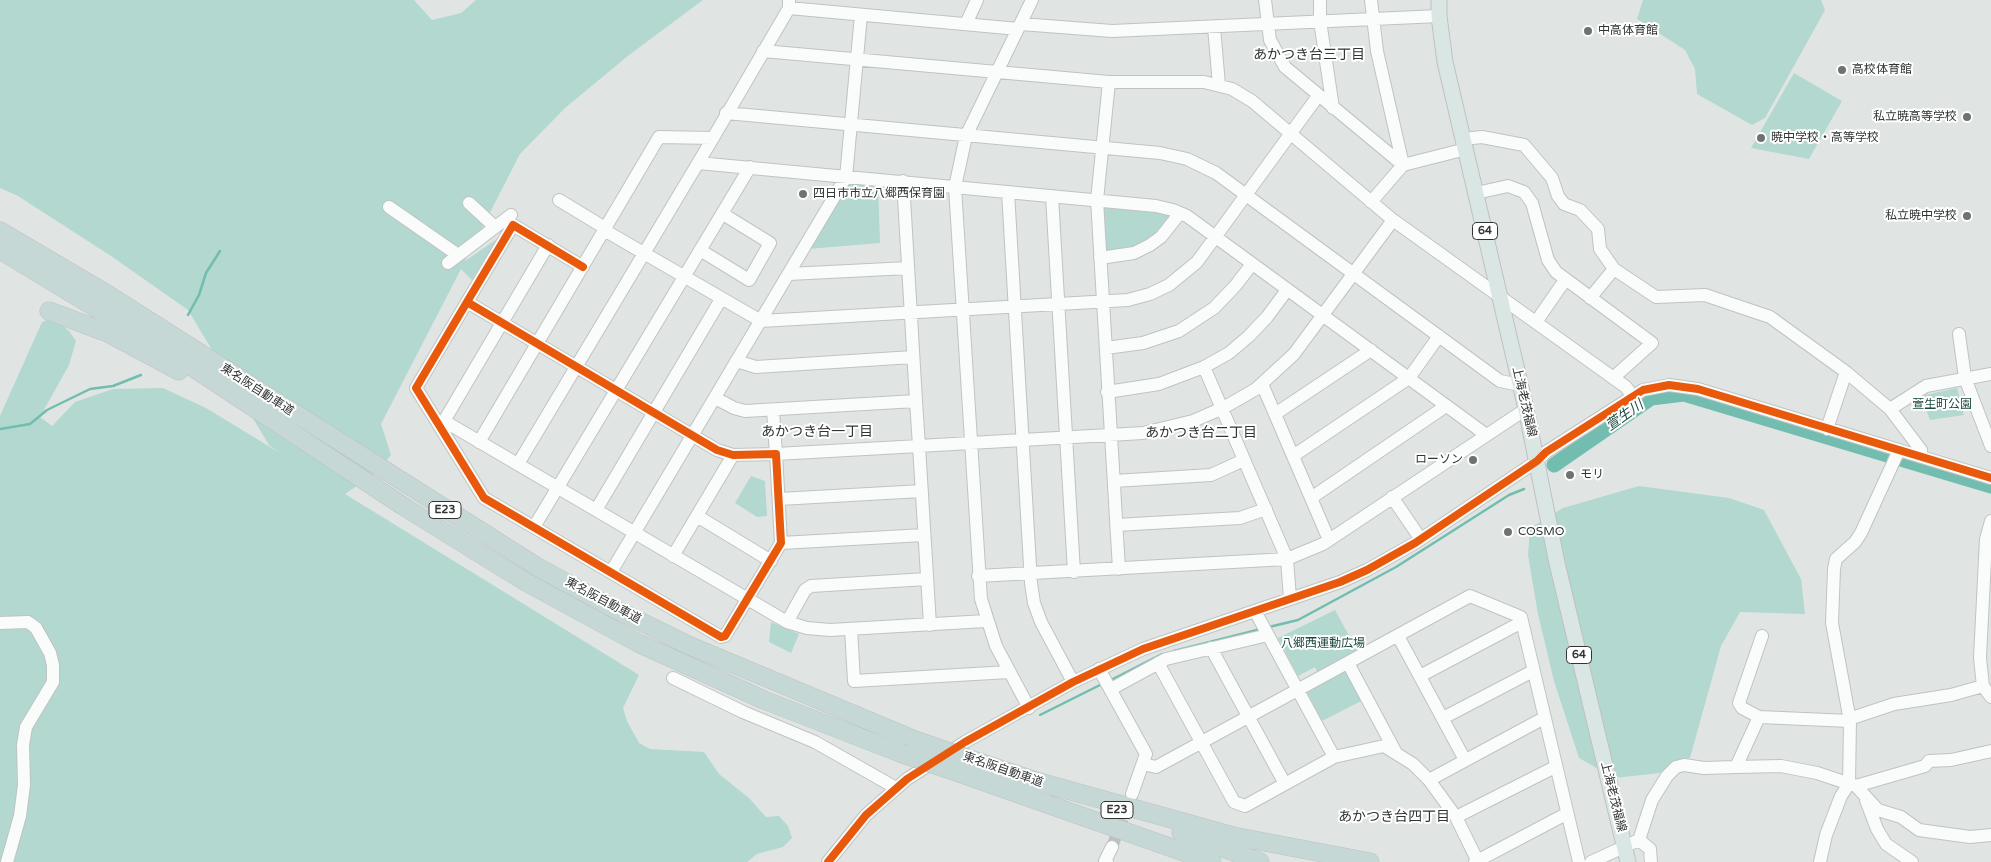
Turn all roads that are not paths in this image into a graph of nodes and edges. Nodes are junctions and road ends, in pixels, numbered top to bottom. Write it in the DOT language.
graph roads {
  1 [pos="977,0"];
  2 [pos="1032,0"];
  3 [pos="1265,0"];
  4 [pos="1320,0"];
  5 [pos="1372,0"];
  6 [pos="1439,0"];
  7 [pos="789,4"];
  8 [pos="861,14"];
  9 [pos="1439,16"];
  10 [pos="1372,19"];
  11 [pos="1320,22"];
  12 [pos="966,24"];
  13 [pos="1267,25"];
  14 [pos="1019,26"];
  15 [pos="1214,27"];
  16 [pos="763,51"];
  17 [pos="857,60"];
  18 [pos="997,72"];
  19 [pos="1109,82"];
  20 [pos="1219,84"];
  21 [pos="1318,96"];
  22 [pos="1334,108"];
  23 [pos="726,114"];
  24 [pos="851,126"];
  25 [pos="1291,134"];
  26 [pos="966,136"];
  27 [pos="713,138"];
  28 [pos="1464,144"];
  29 [pos="1102,148"];
  30 [pos="698,163"];
  31 [pos="1403,165"];
  32 [pos="750,167"];
  33 [pos="846,177"];
  34 [pos="903,182"];
  35 [pos="955,187"];
  36 [pos="1008,192"];
  37 [pos="1476,193"];
  38 [pos="1052,196"];
  39 [pos="1246,196"];
  40 [pos="559,200"];
  41 [pos="1097,200"];
  42 [pos="1371,202"];
  43 [pos="469,203"];
  44 [pos="389,207"];
  45 [pos="1180,213"];
  46 [pos="511,214"];
  47 [pos="722,214"];
  48 [pos="1393,220"];
  49 [pos="0,227"];
  50 [pos="495,227"];
  51 [pos="605,229"];
  52 [pos="0,231"];
  53 [pos="1216,237"];
  54 [pos="505,238"];
  55 [pos="548,246"];
  56 [pos="0,250"];
  57 [pos="700,250"];
  58 [pos="645,254"];
  59 [pos="1100,258"];
  60 [pos="56,263"];
  61 [pos="1252,264"];
  62 [pos="582,267"];
  63 [pos="908,268"];
  64 [pos="1614,269"];
  65 [pos="789,274"];
  66 [pos="1354,274"];
  67 [pos="684,276"];
  68 [pos="1565,280"];
  69 [pos="1288,290"];
  70 [pos="1501,297"];
  71 [pos="1590,298"];
  72 [pos="721,299"];
  73 [pos="467,302"];
  74 [pos="1102,303"];
  75 [pos="1059,305"];
  76 [pos="1014,308"];
  77 [pos="49,311"];
  78 [pos="963,311"];
  79 [pos="911,313"];
  80 [pos="1324,316"];
  81 [pos="761,320"];
  82 [pos="1536,322"];
  83 [pos="502,323"];
  84 [pos="1959,334"];
  85 [pos="1439,336"];
  86 [pos="537,344"];
  87 [pos="1106,348"];
  88 [pos="1371,350"];
  89 [pos="913,357"];
  90 [pos="736,361"];
  91 [pos="576,367"];
  92 [pos="1204,367"];
  93 [pos="1846,372"];
  94 [pos="1991,374"];
  95 [pos="1409,378"];
  96 [pos="1613,378"];
  97 [pos="1965,378"];
  98 [pos="1262,384"];
  99 [pos="1520,385"];
  100 [pos="616,390"];
  101 [pos="1107,392"];
  102 [pos="1633,397"];
  103 [pos="715,398"];
  104 [pos="916,401"];
  105 [pos="1446,406"];
  106 [pos="1222,408"];
  107 [pos="1526,408"];
  108 [pos="1890,409"];
  109 [pos="773,410"];
  110 [pos="653,413"];
  111 [pos="1275,414"];
  112 [pos="442,423"];
  113 [pos="1827,429"];
  114 [pos="289,432"];
  115 [pos="1485,434"];
  116 [pos="692,435"];
  117 [pos="1110,436"];
  118 [pos="1066,438"];
  119 [pos="1022,440"];
  120 [pos="479,442"];
  121 [pos="970,444"];
  122 [pos="919,446"];
  123 [pos="1991,446"];
  124 [pos="776,454"];
  125 [pos="733,455"];
  126 [pos="1293,456"];
  127 [pos="1897,456"];
  128 [pos="1922,457"];
  129 [pos="1244,460"];
  130 [pos="1537,461"];
  131 [pos="518,464"];
  132 [pos="1991,478"];
  133 [pos="1114,481"];
  134 [pos="558,488"];
  135 [pos="922,491"];
  136 [pos="1311,498"];
  137 [pos="1392,498"];
  138 [pos="779,499"];
  139 [pos="1266,509"];
  140 [pos="596,510"];
  141 [pos="697,516"];
  142 [pos="1991,521"];
  143 [pos="1116,525"];
  144 [pos="534,527"];
  145 [pos="634,533"];
  146 [pos="924,535"];
  147 [pos="1420,538"];
  148 [pos="1329,540"];
  149 [pos="781,543"];
  150 [pos="673,556"];
  151 [pos="1287,559"];
  152 [pos="770,561"];
  153 [pos="1119,569"];
  154 [pos="611,572"];
  155 [pos="1074,572"];
  156 [pos="1030,574"];
  157 [pos="978,576"];
  158 [pos="927,579"];
  159 [pos="1290,599"];
  160 [pos="747,600"];
  161 [pos="1987,604"];
  162 [pos="1255,611"];
  163 [pos="986,621"];
  164 [pos="787,622"];
  165 [pos="1522,622"];
  166 [pos="0,623"];
  167 [pos="930,625"];
  168 [pos="851,629"];
  169 [pos="1265,630"];
  170 [pos="1398,636"];
  171 [pos="1762,636"];
  172 [pos="1211,648"];
  173 [pos="1158,663"];
  174 [pos="1348,663"];
  175 [pos="1533,670"];
  176 [pos="1009,672"];
  177 [pos="1420,676"];
  178 [pos="673,678"];
  179 [pos="1106,680"];
  180 [pos="1073,682"];
  181 [pos="1983,686"];
  182 [pos="1298,690"];
  183 [pos="1991,697"];
  184 [pos="1029,708"];
  185 [pos="1248,717"];
  186 [pos="1759,717"];
  187 [pos="1442,718"];
  188 [pos="1544,718"];
  189 [pos="1850,720"];
  190 [pos="1202,743"];
  191 [pos="1395,751"];
  192 [pos="1991,751"];
  193 [pos="1334,757"];
  194 [pos="1465,760"];
  195 [pos="1143,764"];
  196 [pos="968,767"];
  197 [pos="1555,767"];
  198 [pos="1736,767"];
  199 [pos="1429,780"];
  200 [pos="1285,784"];
  201 [pos="1852,785"];
  202 [pos="896,788"];
  203 [pos="1035,790"];
  204 [pos="1132,794"];
  205 [pos="1566,814"];
  206 [pos="1456,817"];
  207 [pos="1991,834"];
  208 [pos="1639,840"];
  209 [pos="1112,847"];
  210 [pos="1626,855"];
  211 [pos="7,862"];
  212 [pos="828,862"];
  213 [pos="1107,862"];
  214 [pos="1183,862"];
  215 [pos="1212,862"];
  216 [pos="1260,862"];
  217 [pos="1370,862"];
  218 [pos="1477,862"];
  219 [pos="1579,862"];
  220 [pos="1591,862"];
  221 [pos="1651,862"];
  222 [pos="1820,862"];
  223 [pos="1912,862"];
  1 -- 12 [label="street"];
  2 -- 14 [label="street"];
  3 -- 13 [label="street"];
  4 -- 11 [label="street"];
  5 -- 10 [label="street"];
  6 -- 9 [label="main road, 上海老茂福線 / 64"];
  7 -- 8 [label="street"];
  7 -- 16 [label="street"];
  8 -- 12 [label="street"];
  8 -- 17 [label="street"];
  9 -- 10 [label="street"];
  9 -- 28 [label="main road, 上海老茂福線 / 64"];
  10 -- 11 [label="street"];
  10 -- 31 [label="street"];
  11 -- 13 [label="street"];
  11 -- 22 [label="street"];
  12 -- 14 [label="street"];
  13 -- 15 [label="street"];
  13 -- 21 [label="street"];
  14 -- 15 [label="street"];
  14 -- 18 [label="street"];
  15 -- 20 [label="street"];
  16 -- 17 [label="street"];
  16 -- 23 [label="street"];
  17 -- 18 [label="street"];
  17 -- 24 [label="street"];
  18 -- 19 [label="street"];
  18 -- 26 [label="street"];
  19 -- 20 [label="street"];
  19 -- 29 [label="street"];
  20 -- 25 [label="street"];
  21 -- 22 [label="street"];
  21 -- 25 [label="street"];
  22 -- 31 [label="street"];
  23 -- 24 [label="street"];
  23 -- 27 [label="street"];
  24 -- 26 [label="street"];
  24 -- 33 [label="street"];
  25 -- 39 [label="street"];
  25 -- 42 [label="street"];
  26 -- 29 [label="street"];
  26 -- 35 [label="street"];
  27 -- 30 [label="street"];
  27 -- 51 [label="street"];
  28 -- 31 [label="street"];
  28 -- 37 [label="main road, 上海老茂福線 / 64"];
  28 -- 64 [label="street"];
  29 -- 39 [label="street"];
  29 -- 41 [label="street"];
  30 -- 32 [label="street"];
  30 -- 58 [label="street"];
  31 -- 42 [label="street"];
  32 -- 33 [label="street"];
  32 -- 47 [label="street"];
  33 -- 34 [label="street"];
  33 -- 65 [label="street"];
  34 -- 35 [label="street"];
  34 -- 63 [label="street"];
  35 -- 36 [label="street"];
  35 -- 78 [label="street"];
  36 -- 38 [label="street"];
  36 -- 76 [label="street"];
  37 -- 68 [label="street"];
  37 -- 70 [label="main road, 上海老茂福線 / 64"];
  38 -- 41 [label="street"];
  38 -- 75 [label="street"];
  39 -- 53 [label="street"];
  39 -- 66 [label="street"];
  40 -- 51 [label="street"];
  41 -- 45 [label="street"];
  41 -- 59 [label="street"];
  42 -- 48 [label="street"];
  43 -- 50 [label="street"];
  44 -- 50 [label="street"];
  45 -- 53 [label="street"];
  45 -- 59 [label="street"];
  46 -- 50 [label="street"];
  47 -- 57 [label="street"];
  47 -- 57 [label="street"];
  48 -- 66 [label="street"];
  48 -- 70 [label="street"];
  49 -- 60 [label="highway"];
  50 -- 54 [label="street"];
  51 -- 58 [label="street"];
  51 -- 62 [label="street"];
  52 -- 60 [label="highway, 東名阪自動車道 / E23"];
  53 -- 61 [label="street"];
  53 -- 74 [label="street"];
  54 -- 55 [label="street"];
  54 -- 73 [label="street"];
  55 -- 62 [label="street"];
  55 -- 83 [label="street"];
  56 -- 114 [label="highway, 東名阪自動車道 / E23"];
  57 -- 67 [label="street"];
  58 -- 67 [label="street"];
  58 -- 91 [label="street"];
  59 -- 74 [label="street"];
  60 -- 196 [label="highway, 東名阪自動車道 / E23, bridge"];
  61 -- 69 [label="street"];
  61 -- 87 [label="street"];
  62 -- 86 [label="street"];
  63 -- 65 [label="street"];
  63 -- 79 [label="street"];
  64 -- 71 [label="street"];
  64 -- 93 [label="street"];
  65 -- 81 [label="street"];
  66 -- 80 [label="street"];
  66 -- 85 [label="street"];
  67 -- 72 [label="street"];
  67 -- 100 [label="street"];
  68 -- 71 [label="street"];
  68 -- 82 [label="street"];
  69 -- 80 [label="street"];
  69 -- 92 [label="street"];
  70 -- 82 [label="street"];
  70 -- 99 [label="main road, 上海老茂福線 / 64"];
  71 -- 96 [label="street"];
  72 -- 81 [label="street"];
  72 -- 110 [label="street"];
  73 -- 83 [label="street"];
  73 -- 112 [label="street"];
  74 -- 75 [label="street"];
  74 -- 87 [label="street"];
  75 -- 76 [label="street"];
  75 -- 118 [label="street"];
  76 -- 78 [label="street"];
  76 -- 119 [label="street"];
  77 -- 114 [label="highway"];
  78 -- 79 [label="street"];
  78 -- 121 [label="street"];
  79 -- 81 [label="street"];
  79 -- 89 [label="street"];
  80 -- 88 [label="street"];
  80 -- 98 [label="street"];
  81 -- 90 [label="street"];
  82 -- 96 [label="street"];
  83 -- 86 [label="street"];
  83 -- 112 [label="street"];
  84 -- 97 [label="street"];
  85 -- 95 [label="street"];
  85 -- 99 [label="street"];
  86 -- 91 [label="street"];
  86 -- 120 [label="street"];
  87 -- 101 [label="street"];
  88 -- 95 [label="street"];
  88 -- 111 [label="street"];
  89 -- 90 [label="street"];
  89 -- 104 [label="street"];
  90 -- 103 [label="street"];
  91 -- 100 [label="street"];
  91 -- 131 [label="street"];
  92 -- 101 [label="street"];
  92 -- 106 [label="street"];
  93 -- 108 [label="street"];
  93 -- 113 [label="street"];
  94 -- 97 [label="street"];
  95 -- 105 [label="street"];
  95 -- 126 [label="street"];
  96 -- 102 [label="street"];
  97 -- 108 [label="street"];
  97 -- 123 [label="street"];
  98 -- 106 [label="street"];
  98 -- 111 [label="street"];
  99 -- 107 [label="main road, 上海老茂福線 / 64"];
  100 -- 110 [label="street"];
  100 -- 134 [label="street"];
  101 -- 117 [label="street"];
  102 -- 113 [label="street"];
  102 -- 130 [label="street"];
  103 -- 109 [label="street"];
  103 -- 116 [label="street"];
  104 -- 109 [label="street"];
  104 -- 122 [label="street"];
  105 -- 115 [label="street"];
  105 -- 136 [label="street"];
  106 -- 117 [label="street"];
  106 -- 129 [label="street"];
  107 -- 115 [label="street"];
  107 -- 130 [label="main road, 上海老茂福線 / 64"];
  108 -- 128 [label="street"];
  109 -- 124 [label="street"];
  110 -- 116 [label="street"];
  110 -- 140 [label="street"];
  111 -- 126 [label="street"];
  112 -- 120 [label="street"];
  112 -- 144 [label="street"];
  113 -- 127 [label="street"];
  114 -- 196 [label="highway, 東名阪自動車道 / E23, bridge"];
  115 -- 137 [label="street"];
  116 -- 125 [label="street"];
  116 -- 145 [label="street"];
  117 -- 118 [label="street"];
  117 -- 133 [label="street"];
  118 -- 119 [label="street"];
  118 -- 155 [label="street"];
  119 -- 121 [label="street"];
  119 -- 156 [label="street"];
  120 -- 131 [label="street"];
  121 -- 122 [label="street"];
  121 -- 157 [label="street"];
  122 -- 124 [label="street"];
  122 -- 135 [label="street"];
  124 -- 125 [label="street"];
  124 -- 138 [label="street"];
  125 -- 141 [label="street"];
  126 -- 136 [label="street"];
  127 -- 128 [label="street"];
  127 -- 189 [label="street"];
  128 -- 132 [label="street"];
  129 -- 133 [label="street"];
  129 -- 139 [label="street"];
  130 -- 147 [label="street"];
  130 -- 210 [label="main road, 上海老茂福線 / 64"];
  131 -- 134 [label="street"];
  133 -- 143 [label="street"];
  134 -- 140 [label="street"];
  134 -- 144 [label="street"];
  135 -- 138 [label="street"];
  135 -- 146 [label="street"];
  136 -- 148 [label="street"];
  137 -- 147 [label="street"];
  137 -- 148 [label="street"];
  138 -- 149 [label="street"];
  139 -- 143 [label="street"];
  139 -- 151 [label="street"];
  140 -- 145 [label="street"];
  141 -- 150 [label="street"];
  141 -- 152 [label="street"];
  142 -- 161 [label="street"];
  143 -- 153 [label="street"];
  144 -- 154 [label="street"];
  145 -- 150 [label="street"];
  145 -- 154 [label="street"];
  146 -- 149 [label="street"];
  146 -- 158 [label="street"];
  147 -- 159 [label="street"];
  148 -- 151 [label="street"];
  149 -- 152 [label="street"];
  150 -- 160 [label="street"];
  151 -- 153 [label="street"];
  151 -- 159 [label="street"];
  152 -- 160 [label="street"];
  153 -- 155 [label="street"];
  154 -- 160 [label="street"];
  155 -- 156 [label="street"];
  156 -- 157 [label="street"];
  156 -- 180 [label="street"];
  157 -- 163 [label="street"];
  158 -- 164 [label="street"];
  158 -- 167 [label="street"];
  159 -- 162 [label="street"];
  160 -- 164 [label="street"];
  161 -- 181 [label="street"];
  162 -- 169 [label="street"];
  162 -- 179 [label="street"];
  163 -- 167 [label="street"];
  163 -- 176 [label="street"];
  164 -- 168 [label="street"];
  165 -- 170 [label="street"];
  165 -- 175 [label="street"];
  165 -- 177 [label="street"];
  166 -- 211 [label="street"];
  167 -- 168 [label="street"];
  168 -- 176 [label="street"];
  169 -- 172 [label="street"];
  169 -- 182 [label="street"];
  170 -- 174 [label="street"];
  170 -- 177 [label="street"];
  171 -- 186 [label="street"];
  172 -- 173 [label="street"];
  172 -- 185 [label="street"];
  173 -- 179 [label="street"];
  173 -- 190 [label="street"];
  174 -- 182 [label="street"];
  174 -- 191 [label="street"];
  175 -- 187 [label="street"];
  175 -- 188 [label="street"];
  176 -- 184 [label="street"];
  177 -- 187 [label="street"];
  178 -- 202 [label="street"];
  179 -- 180 [label="street"];
  179 -- 195 [label="street"];
  180 -- 184 [label="street"];
  181 -- 183 [label="street"];
  181 -- 189 [label="street"];
  182 -- 185 [label="street"];
  182 -- 193 [label="street"];
  184 -- 202 [label="street"];
  185 -- 190 [label="street"];
  185 -- 200 [label="street"];
  186 -- 189 [label="street"];
  186 -- 198 [label="street"];
  187 -- 194 [label="street"];
  188 -- 194 [label="street"];
  188 -- 197 [label="street"];
  189 -- 201 [label="street"];
  190 -- 195 [label="street"];
  190 -- 200 [label="street"];
  191 -- 193 [label="street"];
  191 -- 199 [label="street"];
  192 -- 201 [label="street"];
  193 -- 200 [label="street"];
  194 -- 199 [label="street"];
  195 -- 204 [label="street"];
  196 -- 203 [label="highway, 東名阪自動車道 / E23"];
  197 -- 205 [label="street"];
  197 -- 206 [label="street"];
  198 -- 201 [label="street"];
  198 -- 208 [label="street"];
  199 -- 206 [label="street"];
  201 -- 207 [label="street"];
  201 -- 222 [label="street"];
  201 -- 223 [label="street"];
  202 -- 212 [label="street"];
  203 -- 214 [label="highway"];
  203 -- 215 [label="highway, 東名阪自動車道 / E23"];
  203 -- 216 [label="highway, 東名阪自動車道 / E23"];
  203 -- 217 [label="highway"];
  205 -- 218 [label="street"];
  205 -- 219 [label="street"];
  206 -- 218 [label="street"];
  208 -- 210 [label="street"];
  208 -- 221 [label="street"];
  209 -- 213 [label="street"];
  210 -- 220 [label="street"];
}
